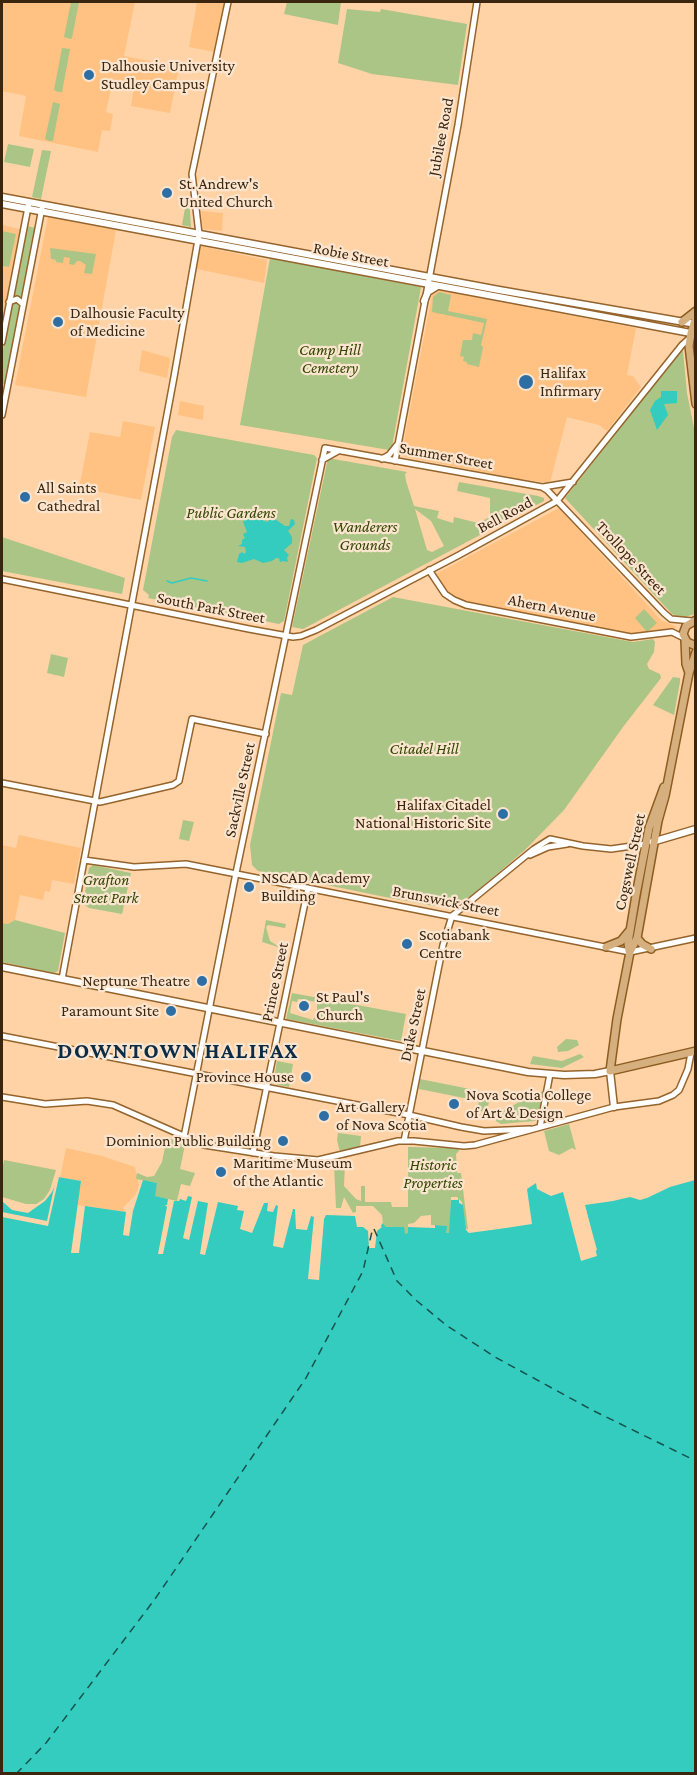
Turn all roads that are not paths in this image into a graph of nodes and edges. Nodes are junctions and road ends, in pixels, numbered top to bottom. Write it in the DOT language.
graph roads {
  1 [pos="228,2"];
  2 [pos="477,2"];
  3 [pos="2,197"];
  4 [pos="2,204"];
  5 [pos="28,206"];
  6 [pos="42,208"];
  7 [pos="198,237"];
  8 [pos="428,280"];
  9 [pos="441,286"];
  10 [pos="424,301"];
  11 [pos="9,302"];
  12 [pos="23,304"];
  13 [pos="696,311"];
  14 [pos="682,322"];
  15 [pos="693,330"];
  16 [pos="2,342"];
  17 [pos="696,404"];
  18 [pos="2,415"];
  19 [pos="398,444"];
  20 [pos="325,448"];
  21 [pos="338,451"];
  22 [pos="382,459"];
  23 [pos="322,460"];
  24 [pos="395,461"];
  25 [pos="574,482"];
  26 [pos="542,487"];
  27 [pos="557,501"];
  28 [pos="429,570"];
  29 [pos="2,579"];
  30 [pos="131,605"];
  31 [pos="694,620"];
  32 [pos="286,636"];
  33 [pos="685,639"];
  34 [pos="696,646"];
  35 [pos="696,652"];
  36 [pos="688,673"];
  37 [pos="266,734"];
  38 [pos="667,779"];
  39 [pos="2,783"];
  40 [pos="95,802"];
  41 [pos="696,829"];
  42 [pos="654,842"];
  43 [pos="646,844"];
  44 [pos="84,860"];
  45 [pos="236,873"];
  46 [pos="308,888"];
  47 [pos="452,916"];
  48 [pos="631,928"];
  49 [pos="637,938"];
  50 [pos="696,938"];
  51 [pos="606,947"];
  52 [pos="651,949"];
  53 [pos="630,952"];
  54 [pos="2,967"];
  55 [pos="62,980"];
  56 [pos="209,1009"];
  57 [pos="280,1022"];
  58 [pos="2,1036"];
  59 [pos="423,1052"];
  60 [pos="693,1052"];
  61 [pos="610,1071"];
  62 [pos="196,1073"];
  63 [pos="550,1074"];
  64 [pos="267,1088"];
  65 [pos="2,1097"];
  66 [pos="614,1107"];
  67 [pos="409,1115"];
  68 [pos="540,1127"];
  69 [pos="533,1129"];
  70 [pos="184,1137"];
  71 [pos="404,1141"];
  72 [pos="253,1153"];
  1 -- 7 [label="street"];
  2 -- 8 [label="street, Jubilee Road"];
  3 -- 5 [label="main road, Robie Street"];
  4 -- 5 [label="main road, Robie Street"];
  5 -- 6 [label="main road, Robie Street"];
  5 -- 11 [label="street"];
  6 -- 7 [label="main road, Robie Street"];
  6 -- 12 [label="street"];
  7 -- 8 [label="main road, Robie Street"];
  7 -- 30 [label="street"];
  8 -- 9 [label="main road, Robie Street"];
  8 -- 10 [label="street, Jubilee Road"];
  8 -- 14 [label="main road, Robie Street"];
  9 -- 10 [label="main road"];
  9 -- 15 [label="main road, Robie Street"];
  10 -- 19 [label="street, Jubilee Road"];
  11 -- 12 [label="street"];
  11 -- 16 [label="street"];
  12 -- 18 [label="street"];
  13 -- 14 [label="main road"];
  14 -- 15 [label="main road, Robie Street"];
  15 -- 17 [label="main road"];
  15 -- 25 [label="street, Bell Road"];
  19 -- 22 [label="street"];
  19 -- 24 [label="street, Jubilee Road"];
  20 -- 21 [label="street, Summer Street"];
  20 -- 23 [label="street, Sackville Street"];
  21 -- 22 [label="street, Summer Street"];
  21 -- 23 [label="street"];
  22 -- 24 [label="street, Summer Street"];
  23 -- 32 [label="street, Sackville Street"];
  24 -- 26 [label="street, Summer Street"];
  25 -- 26 [label="street"];
  25 -- 27 [label="street, Bell Road"];
  26 -- 27 [label="street"];
  27 -- 28 [label="street, Bell Road"];
  27 -- 31 [label="street, Trollope Street"];
  28 -- 32 [label="street, Bell Road"];
  28 -- 33 [label="street, Ahern Avenue"];
  29 -- 30 [label="street, South Park Street"];
  30 -- 32 [label="street, South Park Street"];
  30 -- 40 [label="street"];
  31 -- 33 [label="main road"];
  32 -- 37 [label="street, Sackville Street"];
  33 -- 34 [label="main road"];
  33 -- 36 [label="main road, Cogswell Street"];
  35 -- 36 [label="main road, Cogswell Street"];
  36 -- 38 [label="main road, Cogswell Street"];
  37 -- 40 [label="street"];
  37 -- 45 [label="street, Sackville Street"];
  38 -- 42 [label="main road, Cogswell Street"];
  38 -- 43 [label="main road, Cogswell Street"];
  39 -- 40 [label="street"];
  40 -- 44 [label="street"];
  41 -- 42 [label="main road"];
  42 -- 43 [label="main road"];
  42 -- 49 [label="main road, Cogswell Street"];
  43 -- 47 [label="street"];
  43 -- 48 [label="main road, Cogswell Street"];
  44 -- 45 [label="street, Brunswick Street"];
  44 -- 55 [label="street"];
  45 -- 46 [label="street, Brunswick Street"];
  45 -- 56 [label="street, Sackville Street"];
  46 -- 47 [label="street, Brunswick Street"];
  46 -- 57 [label="street, Prince Street"];
  47 -- 51 [label="street, Brunswick Street"];
  47 -- 59 [label="street, Duke Street"];
  48 -- 51 [label="main road"];
  48 -- 53 [label="main road, Cogswell Street"];
  49 -- 52 [label="main road"];
  49 -- 53 [label="main road, Cogswell Street"];
  50 -- 52 [label="street, Brunswick Street"];
  51 -- 53 [label="street, Brunswick Street"];
  52 -- 53 [label="street, Brunswick Street"];
  53 -- 61 [label="main road, Cogswell Street"];
  54 -- 55 [label="main road"];
  55 -- 56 [label="main road"];
  56 -- 57 [label="main road"];
  56 -- 62 [label="street, Sackville Street"];
  57 -- 59 [label="main road"];
  57 -- 64 [label="street, Prince Street"];
  58 -- 62 [label="street"];
  59 -- 63 [label="main road"];
  59 -- 67 [label="street, Duke Street"];
  60 -- 61 [label="main road"];
  60 -- 66 [label="street"];
  61 -- 63 [label="main road"];
  61 -- 66 [label="main road, Cogswell Street"];
  62 -- 64 [label="street"];
  62 -- 70 [label="street, Sackville Street"];
  63 -- 68 [label="street"];
  64 -- 67 [label="street"];
  64 -- 72 [label="street, Prince Street"];
  65 -- 70 [label="street"];
  66 -- 68 [label="street"];
  67 -- 69 [label="street"];
  67 -- 71 [label="street, Duke Street"];
  68 -- 69 [label="street"];
  69 -- 71 [label="street"];
  70 -- 72 [label="street"];
  71 -- 72 [label="street"];
}
